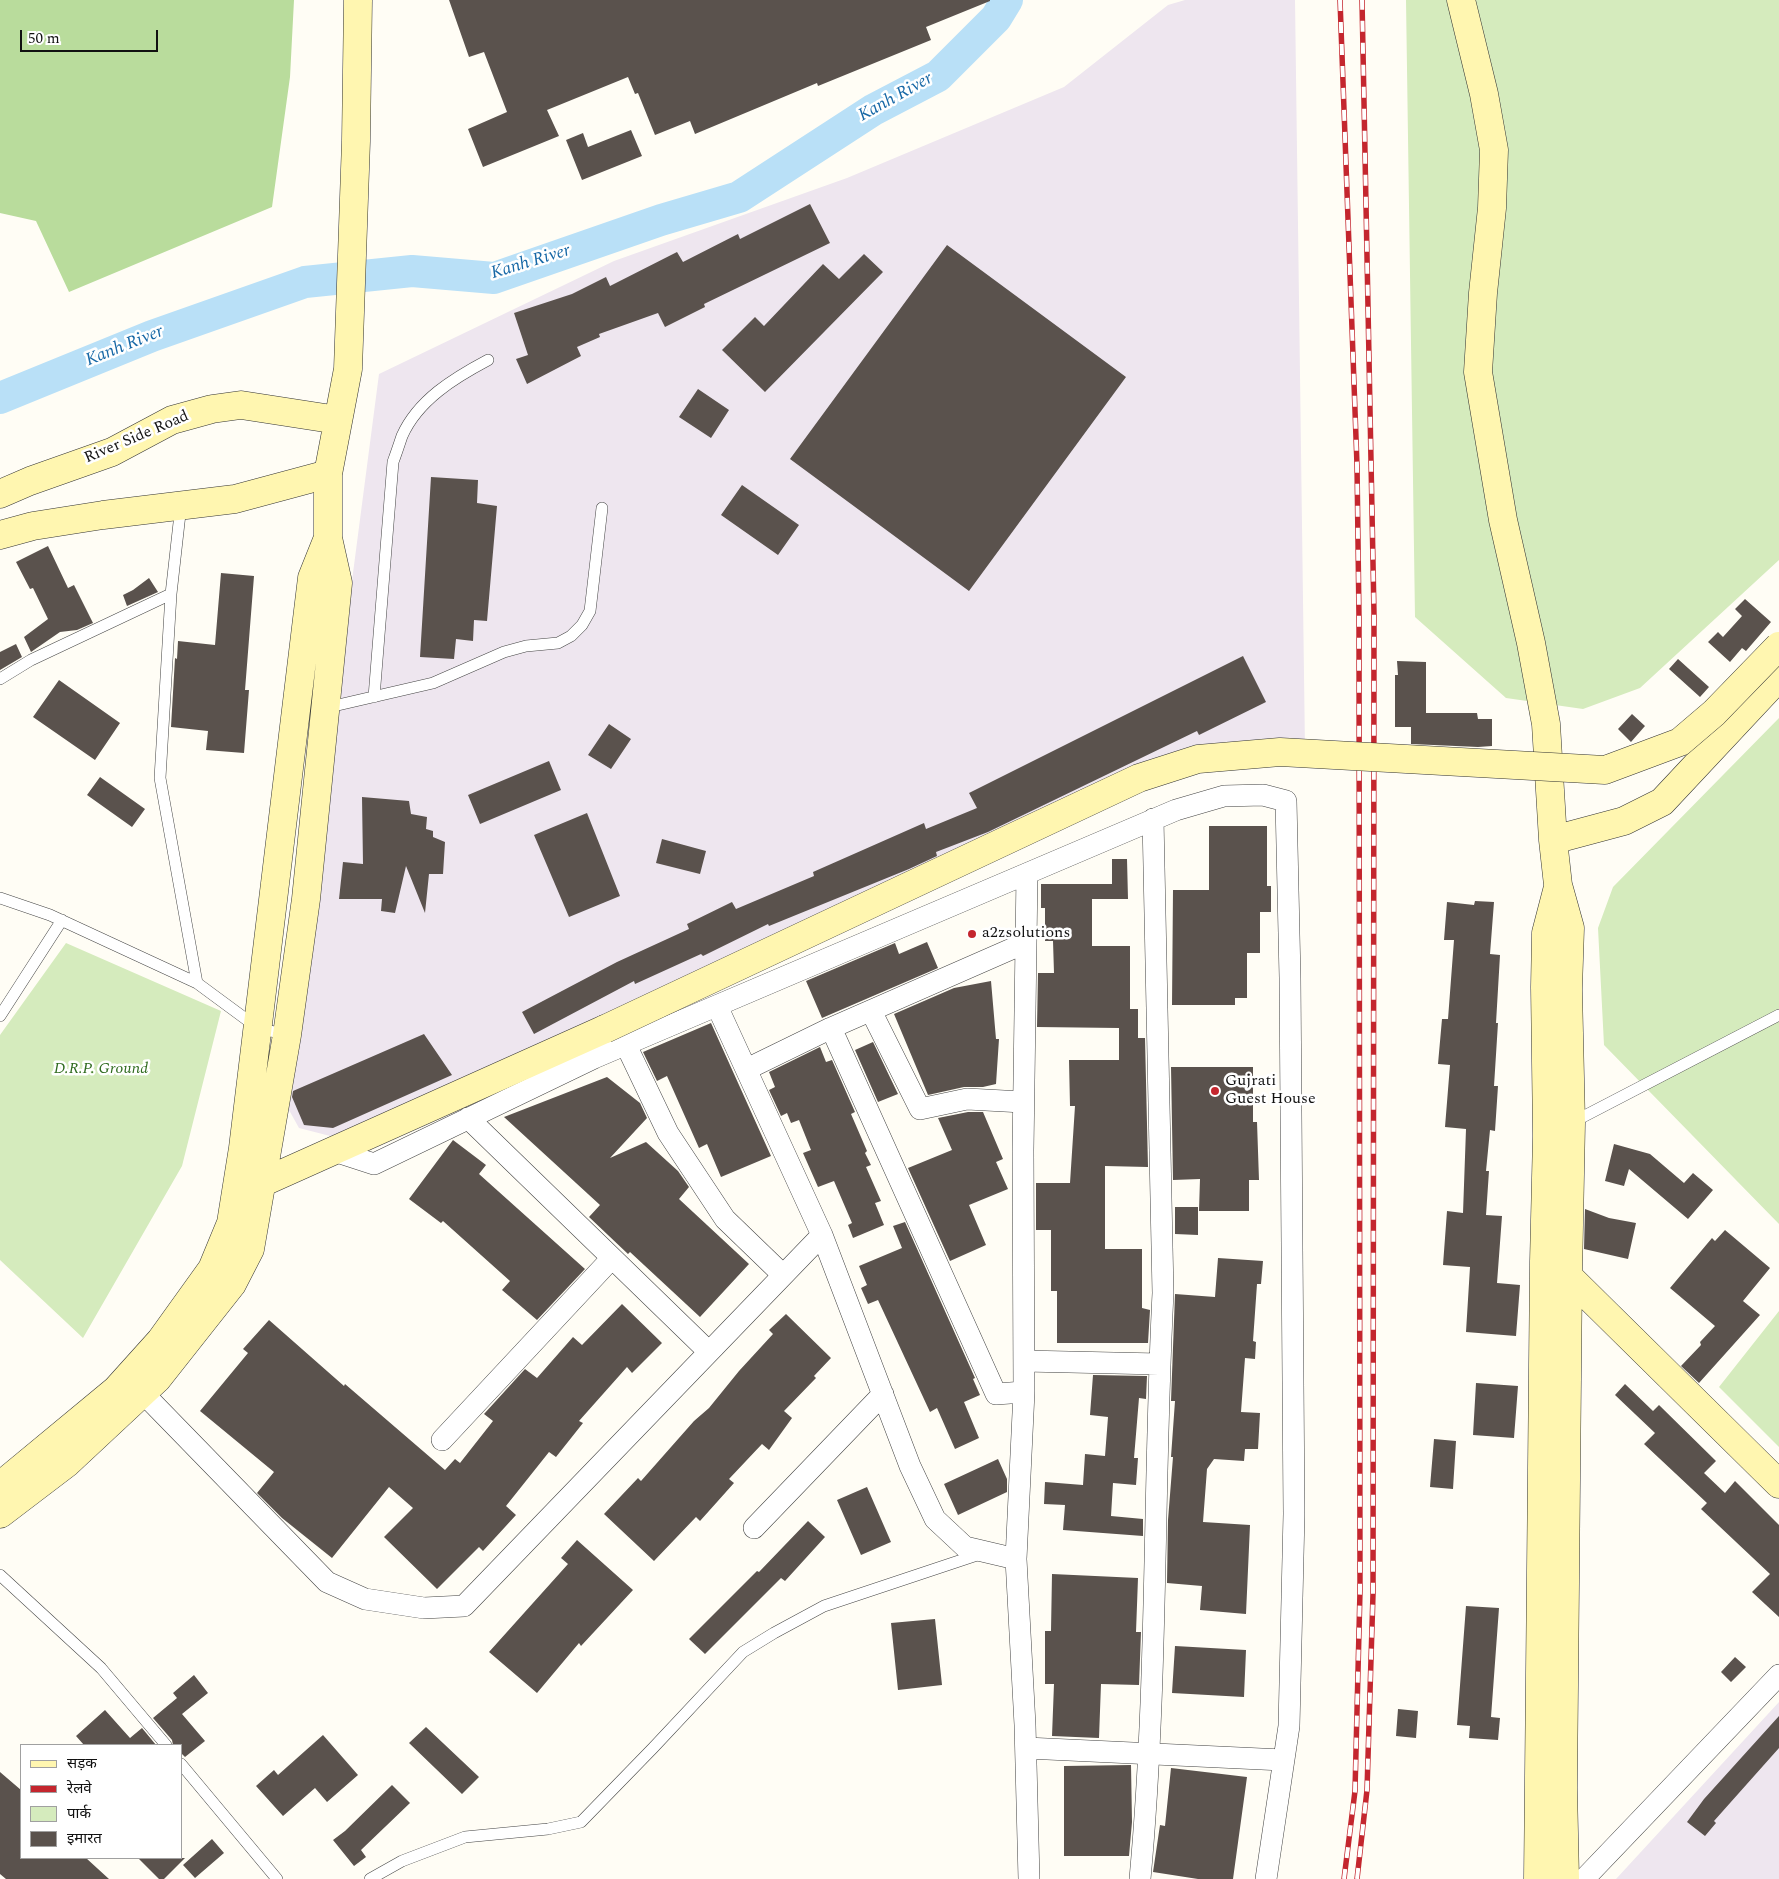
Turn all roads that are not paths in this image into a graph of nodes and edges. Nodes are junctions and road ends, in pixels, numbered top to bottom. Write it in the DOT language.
graph roads {
  1 [pos="358,0"];
  2 [pos="1461,0"];
  3 [pos="488,360"];
  4 [pos="338,420"];
  5 [pos="328,474"];
  6 [pos="0,494"];
  7 [pos="181,505"];
  8 [pos="602,508"];
  9 [pos="0,534"];
  10 [pos="328,538"];
  11 [pos="171,594"];
  12 [pos="1779,646"];
  13 [pos="1779,677"];
  14 [pos="0,679"];
  15 [pos="374,697"];
  16 [pos="325,708"];
  17 [pos="1153,820"];
  18 [pos="1554,840"];
  19 [pos="1026,874"];
  20 [pos="0,898"];
  21 [pos="62,920"];
  22 [pos="1025,944"];
  23 [pos="197,983"];
  24 [pos="717,1006"];
  25 [pos="871,1010"];
  26 [pos="1779,1015"];
  27 [pos="0,1016"];
  28 [pos="258,1028"];
  29 [pos="831,1028"];
  30 [pos="288,1035"];
  31 [pos="616,1037"];
  32 [pos="747,1069"];
  33 [pos="1024,1102"];
  34 [pos="468,1118"];
  35 [pos="1559,1130"];
  36 [pos="334,1150"];
  37 [pos="262,1183"];
  38 [pos="235,1194"];
  39 [pos="822,1235"];
  40 [pos="612,1258"];
  41 [pos="1544,1262"];
  42 [pos="784,1275"];
  43 [pos="1568,1276"];
  44 [pos="709,1352"];
  45 [pos="1024,1361"];
  46 [pos="1159,1364"];
  47 [pos="143,1392"];
  48 [pos="1024,1392"];
  49 [pos="883,1394"];
  50 [pos="442,1440"];
  51 [pos="1779,1484"];
  52 [pos="0,1486"];
  53 [pos="0,1514"];
  54 [pos="754,1528"];
  55 [pos="986,1552"];
  56 [pos="1016,1559"];
  57 [pos="0,1574"];
  58 [pos="1779,1675"];
  59 [pos="165,1744"];
  60 [pos="1026,1748"];
  61 [pos="1150,1754"];
  62 [pos="1284,1760"];
  63 [pos="182,1765"];
  64 [pos="277,1879"];
  65 [pos="370,1879"];
  66 [pos="1029,1879"];
  67 [pos="1140,1879"];
  68 [pos="1266,1879"];
  69 [pos="1538,1879"];
  70 [pos="1565,1879"];
  71 [pos="1584,1879"];
  1 -- 4 [label="main road"];
  2 -- 18 [label="main road"];
  3 -- 15 [label="lane"];
  4 -- 5 [label="main road"];
  4 -- 6 [label="main road, River Side Road"];
  5 -- 7 [label="main road"];
  5 -- 10 [label="main road"];
  7 -- 9 [label="main road"];
  7 -- 11 [label="lane"];
  8 -- 15 [label="lane"];
  10 -- 16 [label="main road"];
  10 -- 28 [label="main road"];
  11 -- 14 [label="lane"];
  11 -- 23 [label="lane"];
  12 -- 31 [label="main road, bridge"];
  13 -- 18 [label="main road"];
  15 -- 16 [label="lane"];
  16 -- 30 [label="main road"];
  17 -- 19 [label="street"];
  17 -- 46 [label="street"];
  17 -- 62 [label="street"];
  18 -- 35 [label="main road"];
  19 -- 22 [label="street"];
  19 -- 24 [label="street"];
  20 -- 21 [label="lane"];
  21 -- 23 [label="lane"];
  21 -- 27 [label="lane"];
  22 -- 25 [label="street"];
  22 -- 33 [label="street"];
  23 -- 28 [label="lane"];
  24 -- 31 [label="street"];
  24 -- 32 [label="street"];
  25 -- 29 [label="street"];
  25 -- 33 [label="street"];
  26 -- 35 [label="lane"];
  28 -- 30 [label="lane"];
  28 -- 38 [label="main road"];
  29 -- 32 [label="street"];
  29 -- 48 [label="street"];
  30 -- 37 [label="main road"];
  31 -- 34 [label="street"];
  31 -- 36 [label="main road"];
  31 -- 42 [label="street"];
  32 -- 39 [label="street"];
  33 -- 45 [label="street"];
  34 -- 36 [label="street"];
  34 -- 40 [label="street"];
  35 -- 41 [label="main road"];
  35 -- 43 [label="main road"];
  36 -- 37 [label="main road"];
  37 -- 38 [label="main road"];
  37 -- 47 [label="main road"];
  38 -- 52 [label="main road"];
  39 -- 42 [label="street"];
  39 -- 49 [label="street"];
  40 -- 44 [label="street"];
  40 -- 50 [label="street"];
  41 -- 43 [label="main road"];
  41 -- 69 [label="main road"];
  42 -- 44 [label="street"];
  43 -- 51 [label="main road"];
  43 -- 70 [label="main road"];
  44 -- 47 [label="street"];
  45 -- 46 [label="street"];
  45 -- 48 [label="street"];
  46 -- 61 [label="street"];
  47 -- 53 [label="main road"];
  48 -- 56 [label="street"];
  49 -- 54 [label="street"];
  49 -- 55 [label="street"];
  55 -- 56 [label="street"];
  55 -- 65 [label="lane"];
  56 -- 60 [label="street"];
  57 -- 59 [label="lane"];
  58 -- 71 [label="street"];
  60 -- 61 [label="street"];
  60 -- 66 [label="street"];
  61 -- 62 [label="street"];
  61 -- 67 [label="street"];
  62 -- 68 [label="street"];
  63 -- 64 [label="lane"];
}
